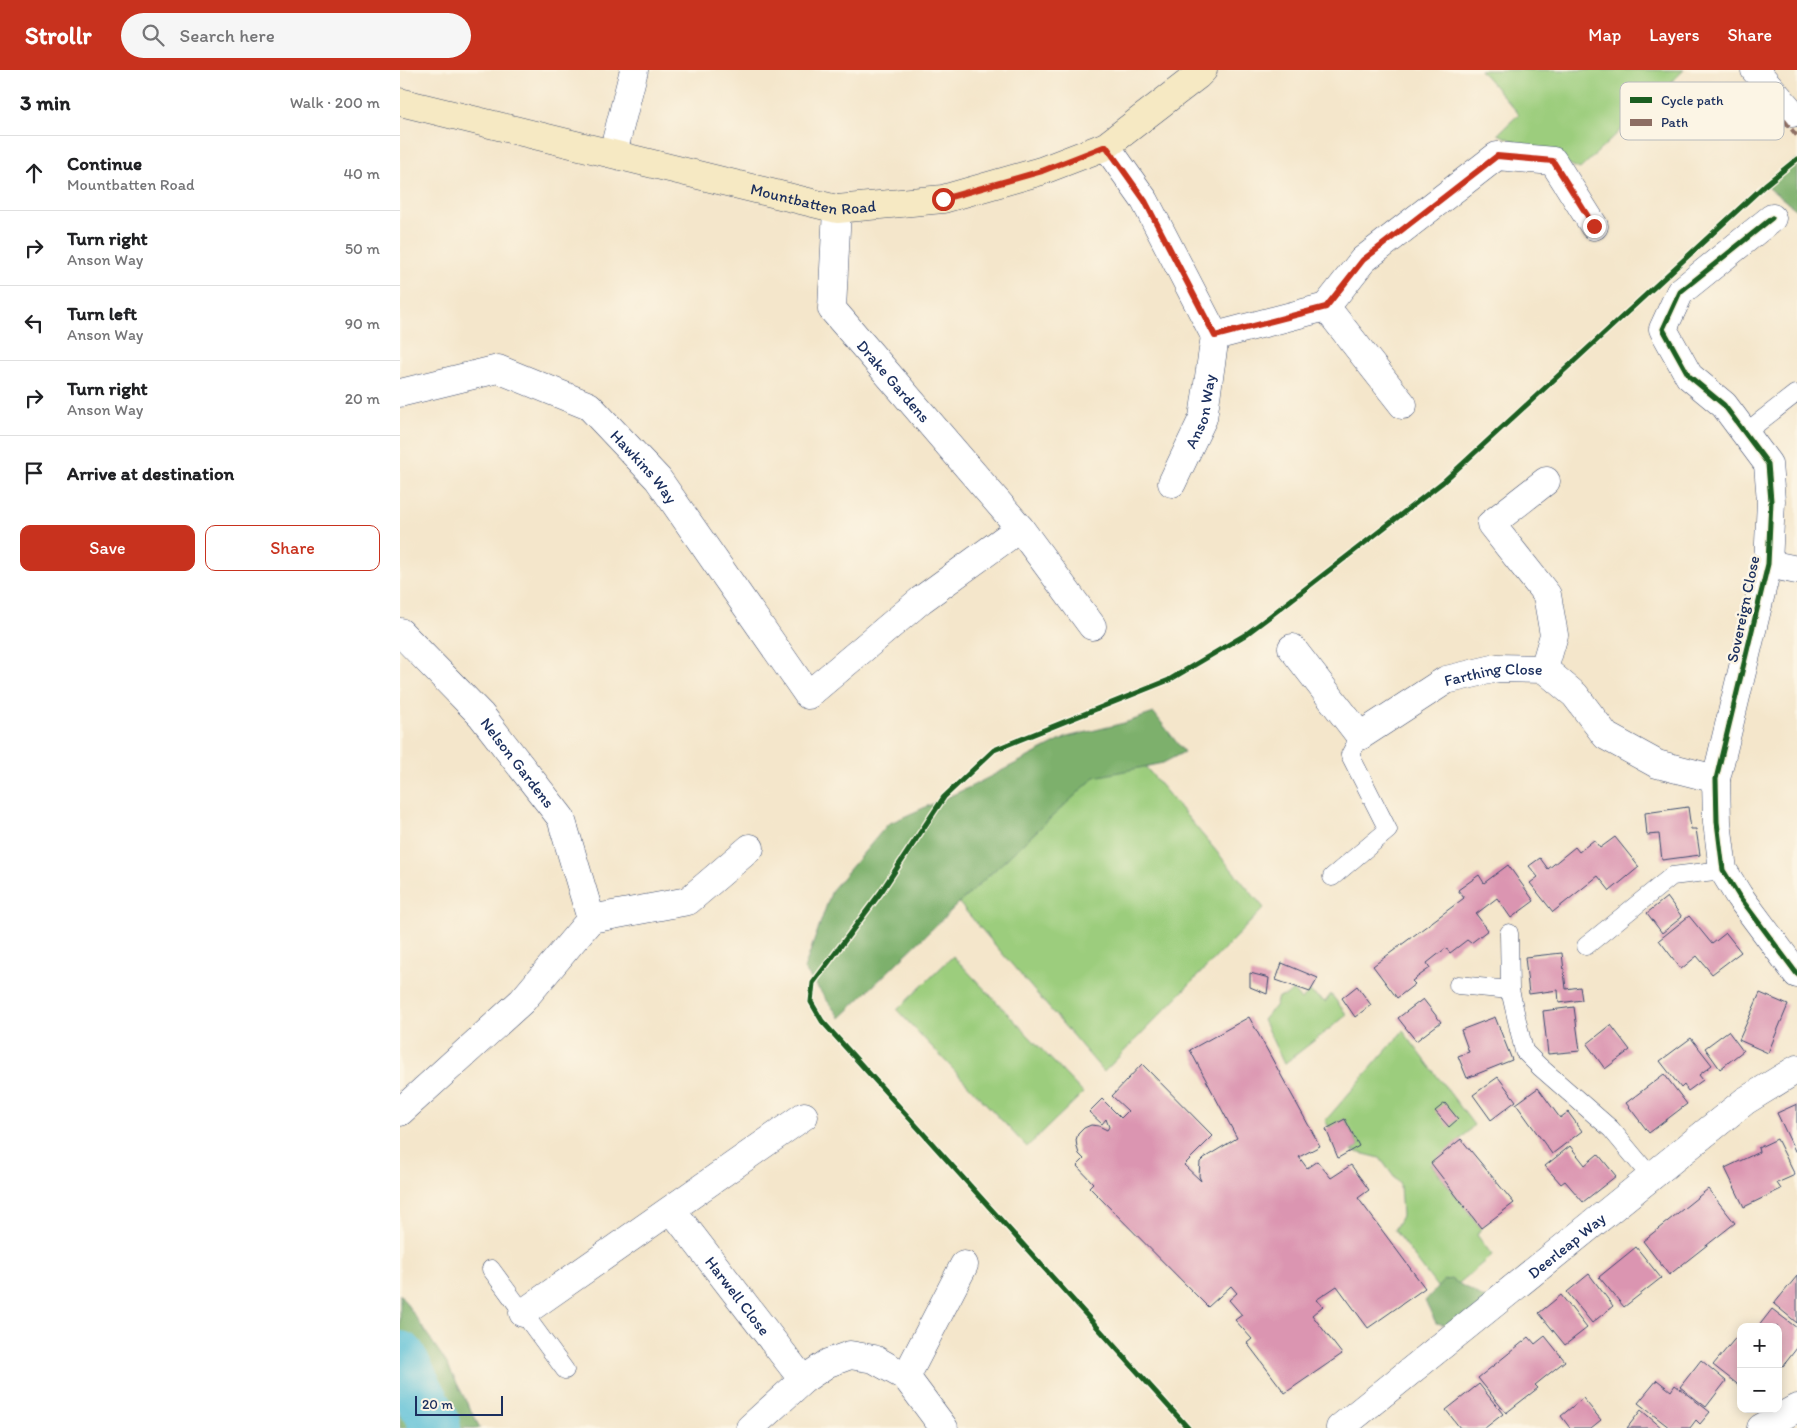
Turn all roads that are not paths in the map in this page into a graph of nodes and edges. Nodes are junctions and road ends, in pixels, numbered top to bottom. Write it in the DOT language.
graph roads {
  1 [pos="634,70"];
  2 [pos="1203,70"];
  3 [pos="1755,70"];
  4 [pos="1765,82"];
  5 [pos="400,102"];
  6 [pos="1784,104"];
  7 [pos="1792,113"];
  8 [pos="1106,146"];
  9 [pos="614,153"];
  10 [pos="837,209"];
  11 [pos="1772,218"];
  12 [pos="1594,226"];
  13 [pos="1326,307"];
  14 [pos="1215,336"];
  15 [pos="400,393"];
  16 [pos="1795,394"];
  17 [pos="1403,405"];
  18 [pos="1745,433"];
  19 [pos="1546,480"];
  20 [pos="1172,483"];
  21 [pos="1020,528"];
  22 [pos="1768,564"];
  23 [pos="1797,570"];
  24 [pos="1092,626"];
  25 [pos="401,636"];
  26 [pos="1292,648"];
  27 [pos="1544,669"];
  28 [pos="1360,736"];
  29 [pos="1716,779"];
  30 [pos="750,848"];
  31 [pos="1724,870"];
  32 [pos="1332,878"];
  33 [pos="591,919"];
  34 [pos="1509,933"];
  35 [pos="1586,946"];
  36 [pos="1797,974"];
  37 [pos="1458,985"];
  38 [pos="1510,990"];
  39 [pos="1797,1069"];
  40 [pos="400,1112"];
  41 [pos="804,1116"];
  42 [pos="1651,1177"];
  43 [pos="672,1210"];
  44 [pos="964,1265"];
  45 [pos="491,1269"];
  46 [pos="523,1313"];
  47 [pos="565,1370"];
  48 [pos="906,1377"];
  49 [pos="803,1380"];
  50 [pos="1797,1408"];
  51 [pos="750,1428"];
  52 [pos="944,1428"];
  53 [pos="1340,1428"];
  54 [pos="1761,1428"];
  1 -- 9 [label="street"];
  2 -- 8 [label="street, Mountbatten Road"];
  3 -- 4 [label="street"];
  5 -- 9 [label="street, Mountbatten Road"];
  6 -- 7 [label="street"];
  8 -- 10 [label="street, Mountbatten Road"];
  8 -- 14 [label="street"];
  9 -- 10 [label="street, Mountbatten Road"];
  10 -- 21 [label="street, Drake Gardens"];
  11 -- 18 [label="street, Sovereign Close"];
  12 -- 13 [label="street"];
  13 -- 14 [label="street"];
  13 -- 17 [label="street"];
  14 -- 20 [label="street, Anson Way"];
  15 -- 21 [label="street, Hawkins Way"];
  16 -- 18 [label="lane"];
  18 -- 22 [label="street, Sovereign Close"];
  19 -- 27 [label="street"];
  21 -- 24 [label="street, Drake Gardens"];
  22 -- 23 [label="street"];
  22 -- 29 [label="street, Sovereign Close"];
  25 -- 33 [label="street, Nelson Gardens"];
  26 -- 28 [label="street"];
  27 -- 28 [label="street, Farthing Close"];
  27 -- 29 [label="street, Farthing Close"];
  28 -- 32 [label="lane"];
  29 -- 31 [label="street, Sovereign Close"];
  30 -- 33 [label="street"];
  31 -- 35 [label="lane"];
  31 -- 36 [label="street, Sovereign Close"];
  33 -- 40 [label="street"];
  34 -- 38 [label="lane"];
  37 -- 38 [label="lane"];
  38 -- 42 [label="lane"];
  39 -- 42 [label="street, Deerleap Way"];
  41 -- 43 [label="street"];
  42 -- 53 [label="street, Deerleap Way"];
  43 -- 46 [label="street"];
  43 -- 49 [label="street, Harwell Close"];
  44 -- 48 [label="street"];
  45 -- 46 [label="lane"];
  46 -- 47 [label="lane"];
  48 -- 49 [label="street"];
  48 -- 52 [label="street"];
  49 -- 51 [label="street"];
  50 -- 54 [label="street"];
}
